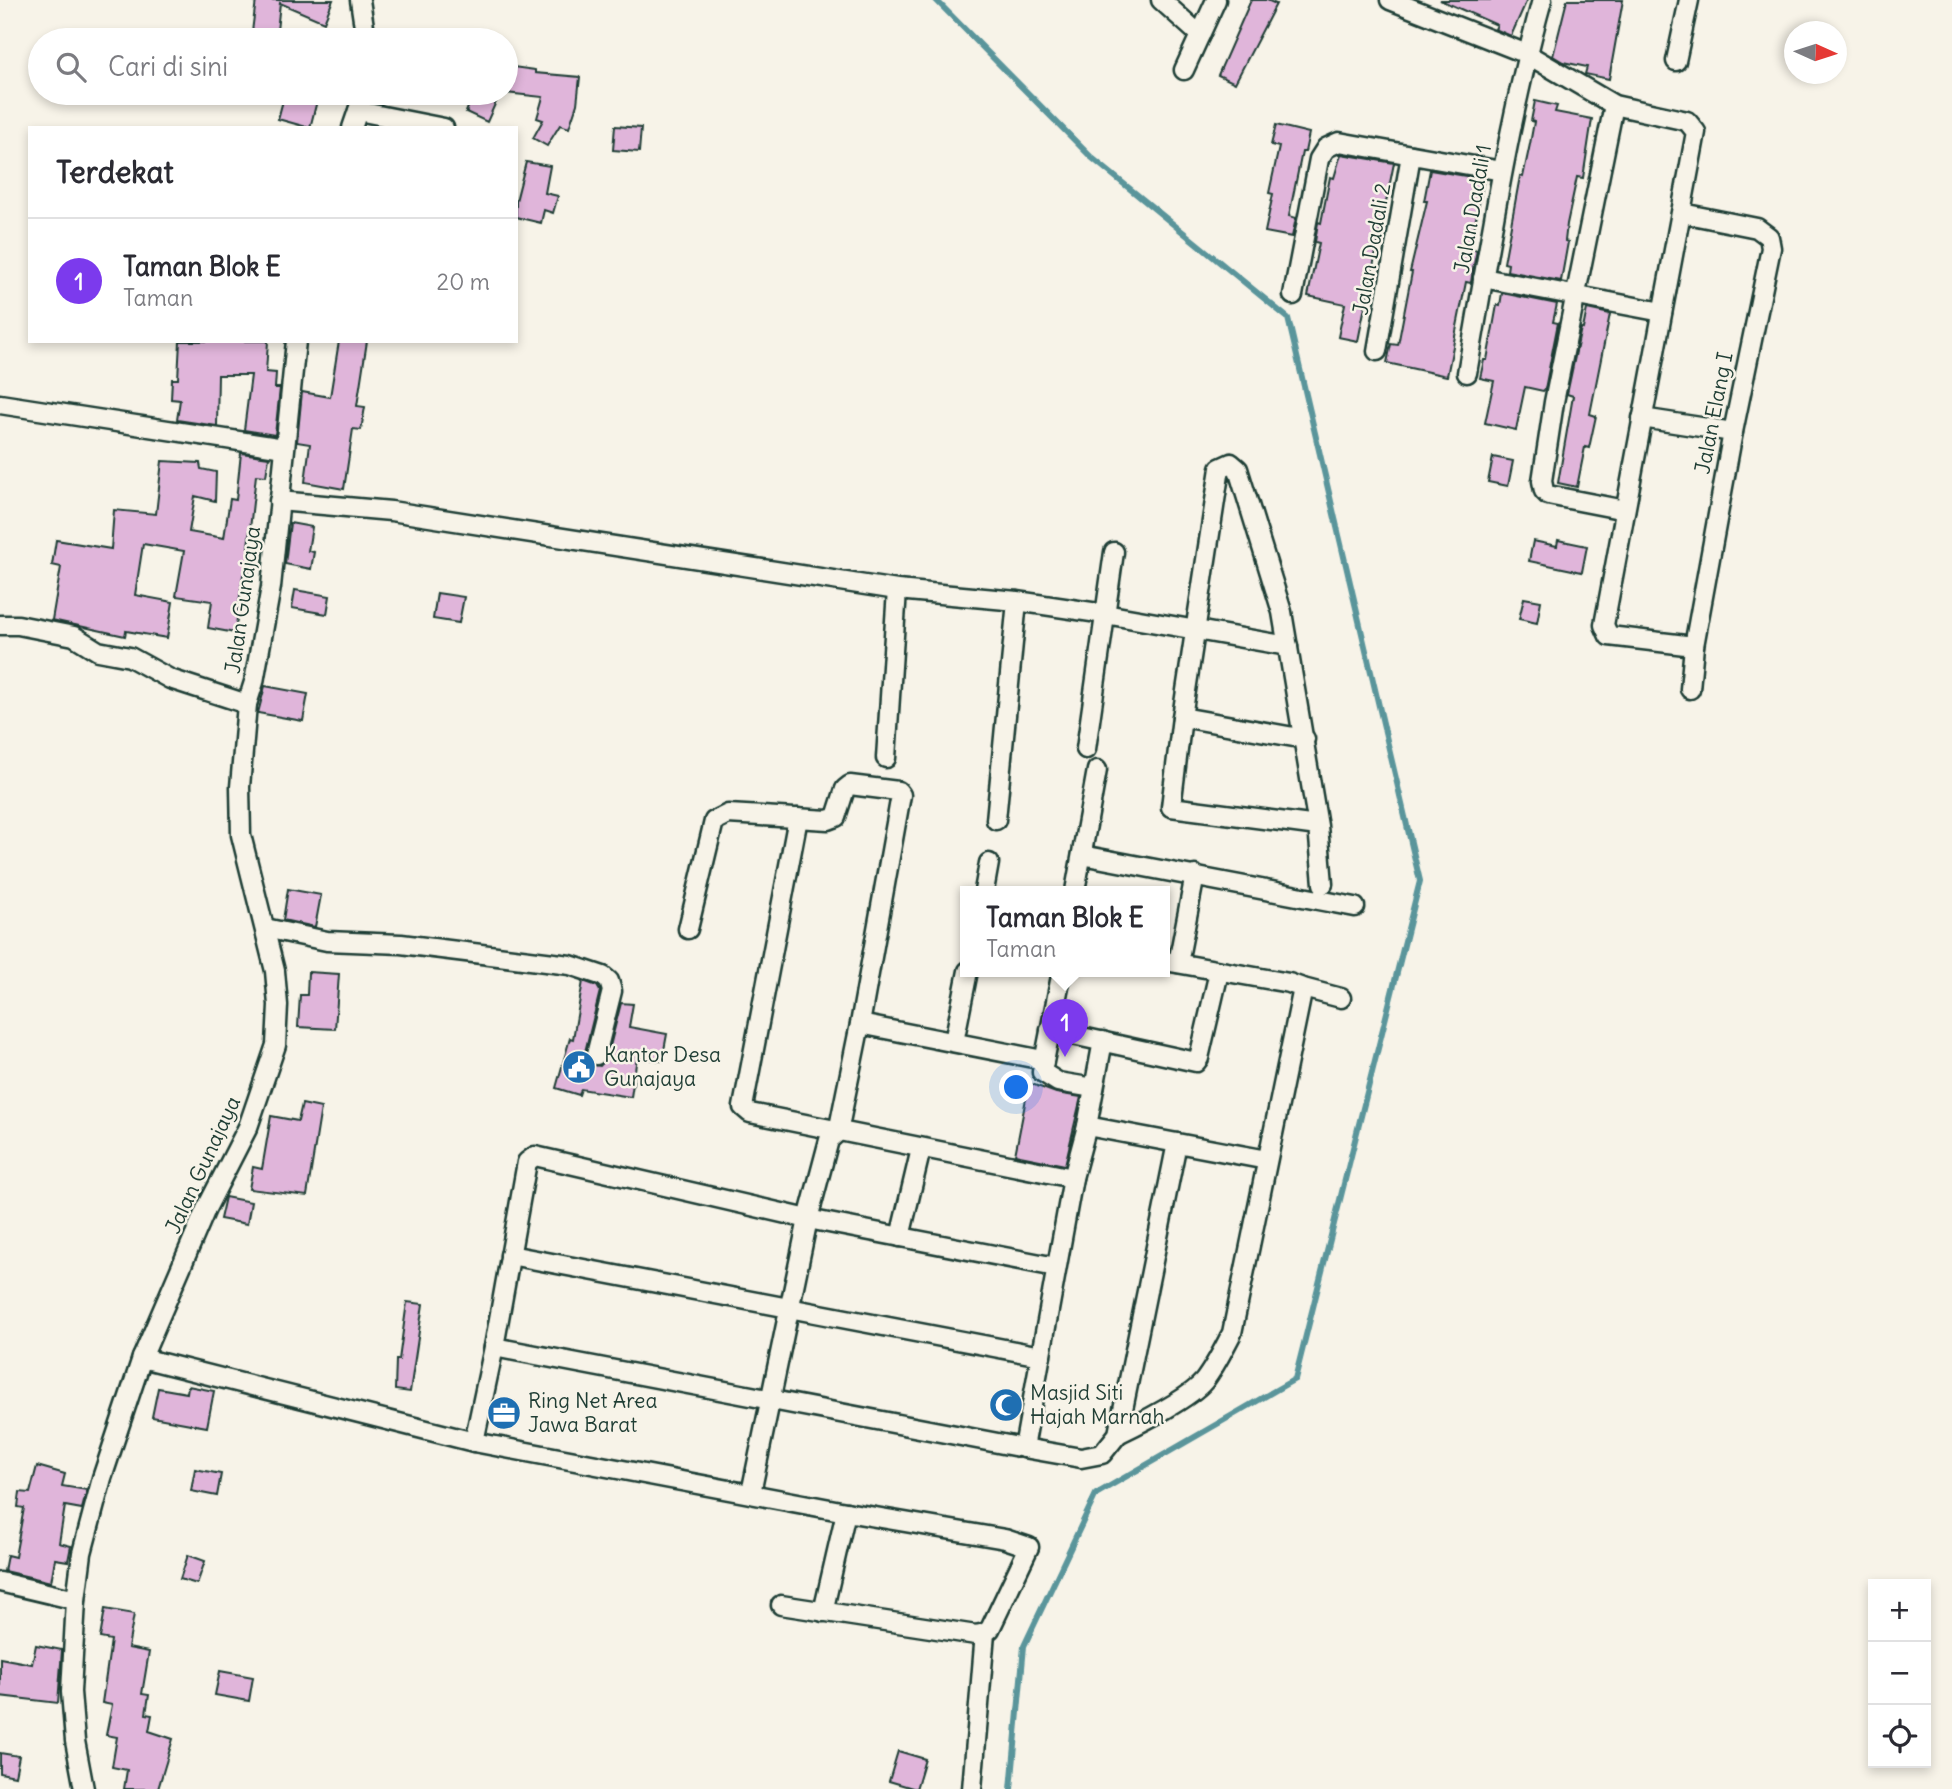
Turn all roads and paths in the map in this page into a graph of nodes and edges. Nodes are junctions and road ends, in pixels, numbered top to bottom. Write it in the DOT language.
graph roads {
  1 [pos="360,0"];
  2 [pos="1161,0"];
  3 [pos="1216,0"];
  4 [pos="1542,0"];
  5 [pos="1689,0"];
  6 [pos="1395,1"];
  7 [pos="364,28"];
  8 [pos="1200,35"];
  9 [pos="1527,54"];
  10 [pos="1676,61"];
  11 [pos="1184,70"];
  12 [pos="1614,106"];
  13 [pos="355,119"];
  14 [pos="424,126"];
  15 [pos="1411,155"];
  16 [pos="1502,171"];
  17 [pos="1682,213"];
  18 [pos="1483,278"];
  19 [pos="1293,295"];
  20 [pos="1575,295"];
  21 [pos="1662,312"];
  22 [pos="296,343"];
  23 [pos="1377,351"];
  24 [pos="1467,373"];
  25 [pos="0,404"];
  26 [pos="1642,418"];
  27 [pos="1733,432"];
  28 [pos="284,448"];
  29 [pos="279,501"];
  30 [pos="1625,510"];
  31 [pos="1114,552"];
  32 [pos="897,590"];
  33 [pos="1017,601"];
  34 [pos="1105,614"];
  35 [pos="0,625"];
  36 [pos="1195,628"];
  37 [pos="1288,646"];
  38 [pos="1694,646"];
  39 [pos="1690,689"];
  40 [pos="247,704"];
  41 [pos="1182,717"];
  42 [pos="1305,738"];
  43 [pos="1086,750"];
  44 [pos="886,758"];
  45 [pos="1097,770"];
  46 [pos="798,818"];
  47 [pos="996,820"];
  48 [pos="1318,826"];
  49 [pos="1082,855"];
  50 [pos="989,863"];
  51 [pos="1195,875"];
  52 [pos="1323,884"];
  53 [pos="985,886"];
  54 [pos="1077,886"];
  55 [pos="1355,907"];
  56 [pos="265,928"];
  57 [pos="688,929"];
  58 [pos="1172,962"];
  59 [pos="1219,972"];
  60 [pos="967,977"];
  61 [pos="1061,977"];
  62 [pos="1303,988"];
  63 [pos="1341,998"];
  64 [pos="860,1024"];
  65 [pos="1050,1030"];
  66 [pos="1103,1041"];
  67 [pos="954,1042"];
  68 [pos="596,1055"];
  69 [pos="1042,1060"];
  70 [pos="1094,1088"];
  71 [pos="1087,1126"];
  72 [pos="838,1132"];
  73 [pos="1177,1143"];
  74 [pos="921,1149"];
  75 [pos="1268,1160"];
  76 [pos="1073,1178"];
  77 [pos="808,1219"];
  78 [pos="900,1237"];
  79 [pos="510,1255"];
  80 [pos="1056,1267"];
  81 [pos="789,1309"];
  82 [pos="494,1347"];
  83 [pos="1041,1356"];
  84 [pos="142,1358"];
  85 [pos="773,1399"];
  86 [pos="1118,1434"];
  87 [pos="474,1442"];
  88 [pos="1024,1448"];
  89 [pos="751,1493"];
  90 [pos="846,1512"];
  91 [pos="0,1582"];
  92 [pos="76,1600"];
  93 [pos="781,1605"];
  94 [pos="823,1612"];
  95 [pos="985,1633"];
  96 [pos="84,1789"];
  97 [pos="972,1789"];
  1 -- 7 [label="street"];
  2 -- 8 [label="street"];
  3 -- 8 [label="street"];
  4 -- 9 [label="street, Jalan Dadali 1"];
  5 -- 10 [label="street"];
  6 -- 9 [label="street"];
  8 -- 11 [label="street"];
  9 -- 12 [label="street"];
  9 -- 16 [label="street, Jalan Dadali 1"];
  12 -- 17 [label="street"];
  12 -- 20 [label="street"];
  13 -- 14 [label="street"];
  15 -- 16 [label="street"];
  15 -- 19 [label="street"];
  15 -- 23 [label="street, Jalan Dadali 2"];
  16 -- 18 [label="street, Jalan Dadali 1"];
  17 -- 21 [label="street"];
  17 -- 27 [label="street, Jalan Elang I"];
  18 -- 20 [label="street"];
  18 -- 24 [label="street, Jalan Dadali 1"];
  20 -- 21 [label="street"];
  20 -- 30 [label="street"];
  21 -- 26 [label="street"];
  22 -- 28 [label="street, Jalan Gunajaya"];
  25 -- 28 [label="street"];
  26 -- 27 [label="street"];
  26 -- 30 [label="street"];
  27 -- 38 [label="street, Jalan Elang I"];
  28 -- 29 [label="street, Jalan Gunajaya"];
  29 -- 32 [label="street"];
  29 -- 40 [label="street, Jalan Gunajaya"];
  30 -- 38 [label="street"];
  31 -- 34 [label="street"];
  32 -- 33 [label="street"];
  32 -- 44 [label="street"];
  33 -- 34 [label="street"];
  33 -- 47 [label="street"];
  34 -- 36 [label="street"];
  34 -- 43 [label="street"];
  35 -- 40 [label="street"];
  36 -- 37 [label="street"];
  36 -- 37 [label="street"];
  36 -- 41 [label="street"];
  37 -- 42 [label="street"];
  38 -- 39 [label="street, Jalan Elang I"];
  40 -- 56 [label="street, Jalan Gunajaya"];
  41 -- 42 [label="street"];
  41 -- 48 [label="street"];
  42 -- 48 [label="street"];
  45 -- 49 [label="street"];
  46 -- 57 [label="street"];
  46 -- 64 [label="street"];
  46 -- 72 [label="street"];
  48 -- 52 [label="street"];
  49 -- 51 [label="street"];
  49 -- 54 [label="street"];
  50 -- 53 [label="street"];
  51 -- 55 [label="street"];
  51 -- 58 [label="street"];
  56 -- 68 [label="street"];
  56 -- 84 [label="street, Jalan Gunajaya"];
  58 -- 59 [label="street"];
  59 -- 62 [label="street"];
  59 -- 66 [label="street"];
  60 -- 67 [label="street"];
  61 -- 65 [label="street"];
  62 -- 63 [label="street"];
  62 -- 75 [label="street"];
  64 -- 67 [label="street"];
  64 -- 72 [label="street"];
  65 -- 66 [label="street"];
  65 -- 69 [label="street"];
  66 -- 70 [label="street"];
  67 -- 69 [label="street"];
  69 -- 70 [label="street"];
  70 -- 71 [label="street"];
  71 -- 73 [label="street"];
  71 -- 76 [label="street"];
  72 -- 74 [label="street"];
  72 -- 77 [label="street"];
  73 -- 75 [label="street"];
  73 -- 86 [label="street"];
  74 -- 76 [label="street"];
  74 -- 78 [label="street"];
  75 -- 86 [label="street"];
  76 -- 80 [label="street"];
  77 -- 78 [label="street"];
  77 -- 79 [label="street"];
  77 -- 81 [label="street"];
  78 -- 80 [label="street"];
  79 -- 81 [label="street"];
  79 -- 82 [label="street"];
  80 -- 83 [label="street"];
  81 -- 83 [label="street"];
  81 -- 85 [label="street"];
  82 -- 85 [label="street"];
  82 -- 87 [label="street"];
  83 -- 88 [label="street"];
  84 -- 87 [label="street"];
  84 -- 92 [label="street, Jalan Gunajaya"];
  85 -- 88 [label="street"];
  85 -- 89 [label="street"];
  86 -- 88 [label="street"];
  87 -- 89 [label="street"];
  89 -- 90 [label="street"];
  90 -- 94 [label="street"];
  90 -- 95 [label="street"];
  91 -- 92 [label="street"];
  92 -- 96 [label="street, Jalan Gunajaya"];
  93 -- 94 [label="street"];
  94 -- 95 [label="street"];
  95 -- 97 [label="street"];
}
